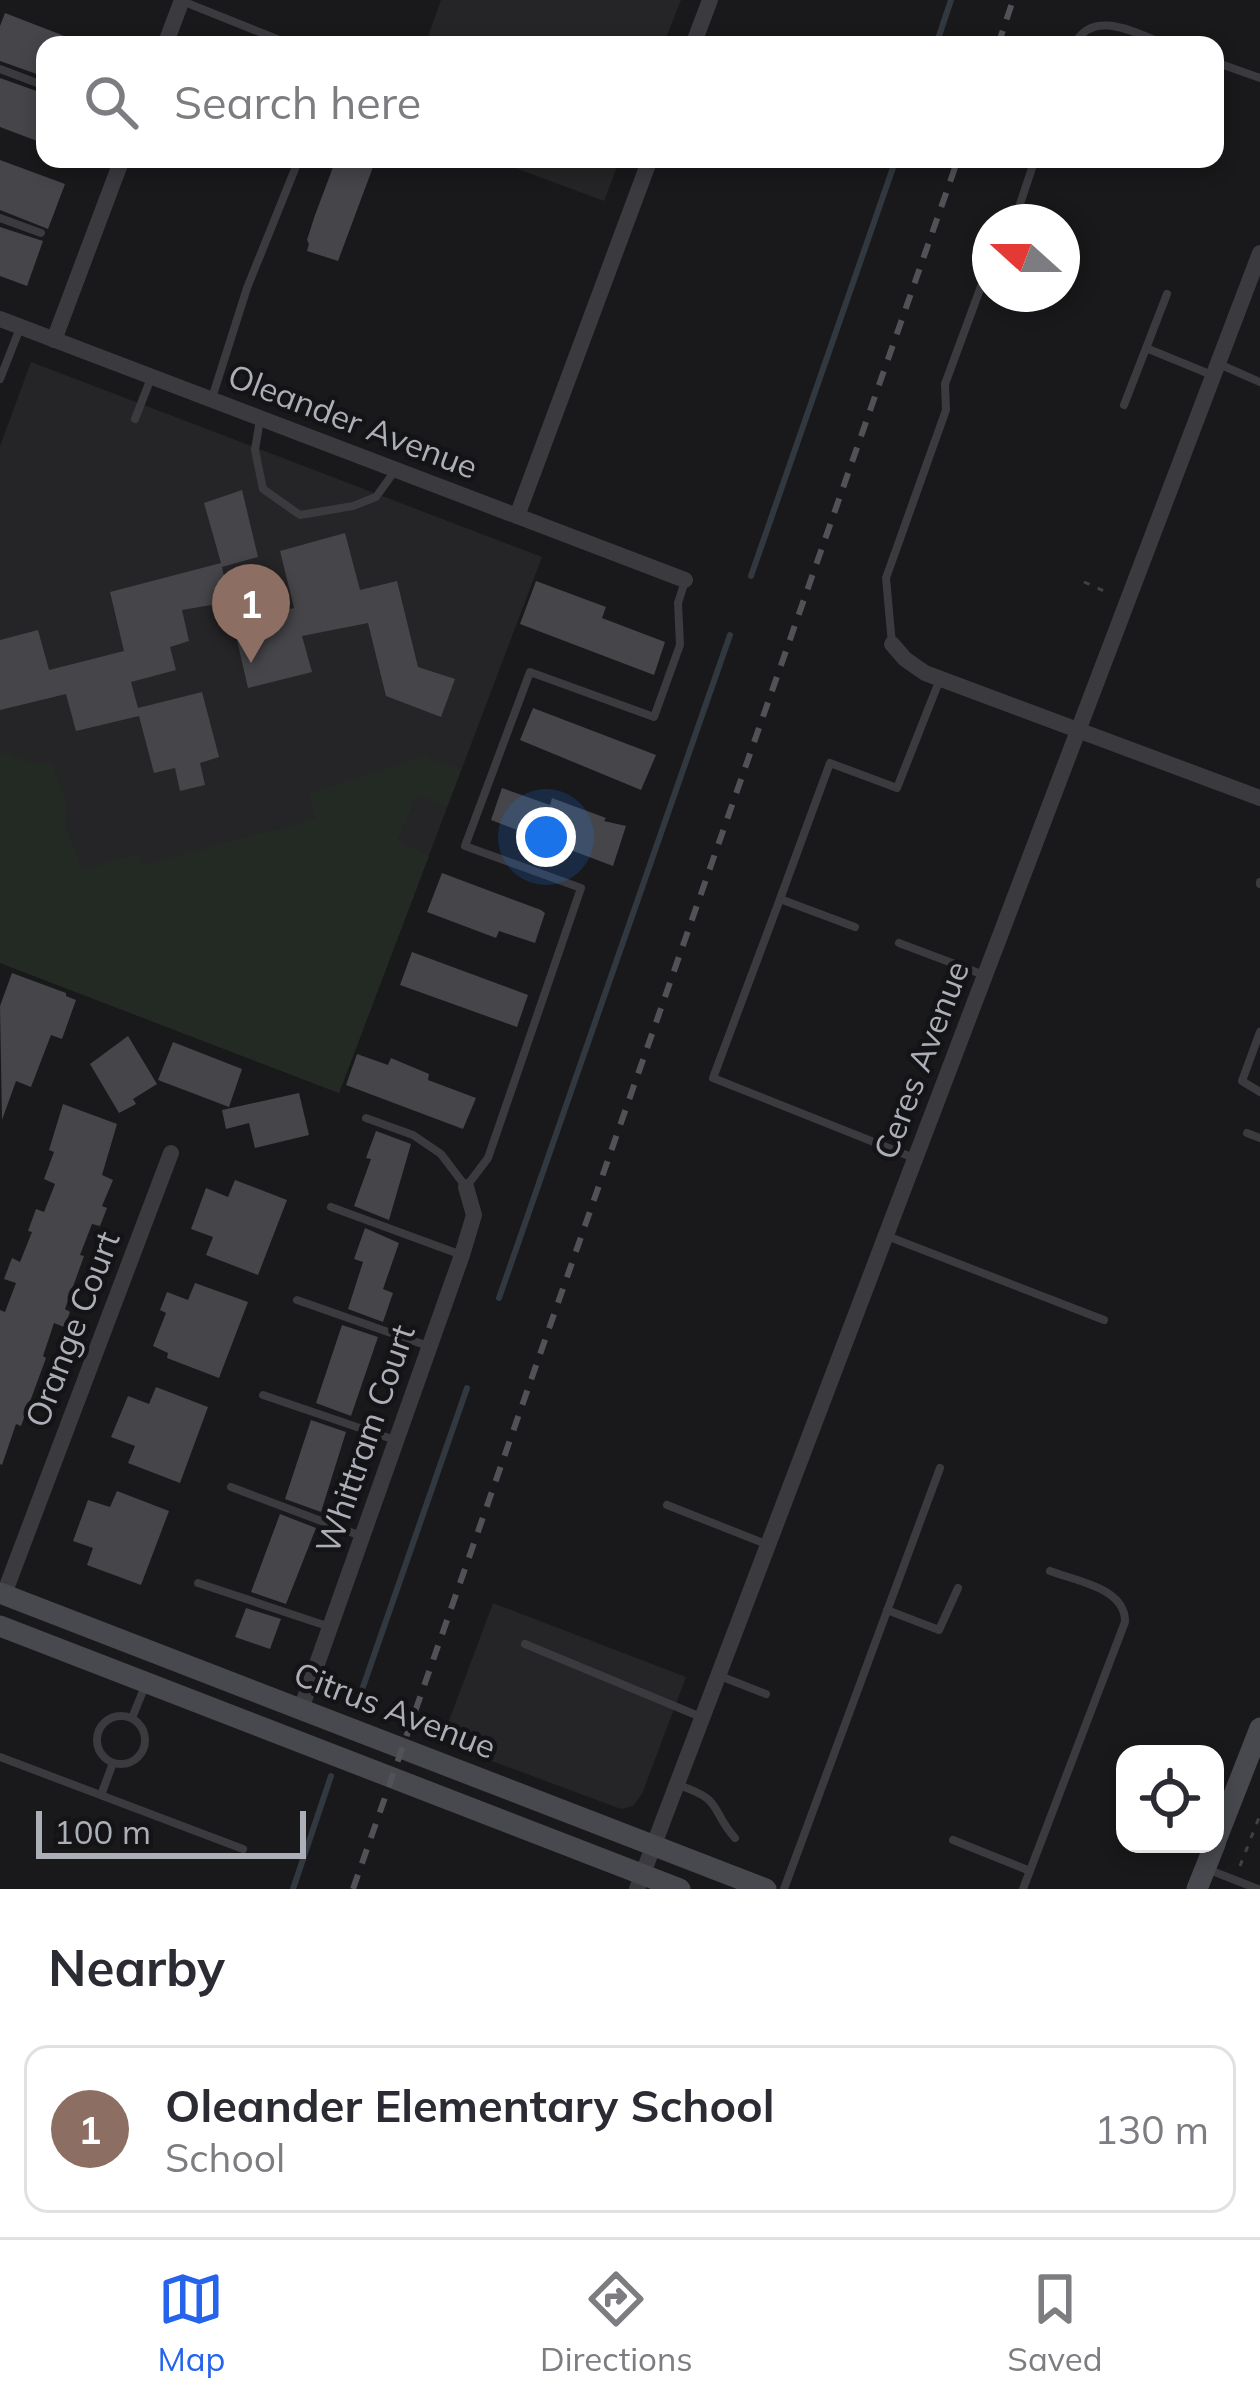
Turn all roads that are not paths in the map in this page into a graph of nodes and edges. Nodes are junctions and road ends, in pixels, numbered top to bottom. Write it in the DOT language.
graph roads {
  1 [pos="710,0"];
  2 [pos="182,1"];
  3 [pos="168,36"];
  4 [pos="270,36"];
  5 [pos="696,36"];
  6 [pos="1078,36"];
  7 [pos="1141,36"];
  8 [pos="1224,65"];
  9 [pos="0,69"];
  10 [pos="1260,78"];
  11 [pos="36,83"];
  12 [pos="119,168"];
  13 [pos="295,168"];
  14 [pos="647,168"];
  15 [pos="1032,168"];
  16 [pos="1020,204"];
  17 [pos="0,218"];
  18 [pos="41,233"];
  19 [pos="1260,253"];
  20 [pos="1167,294"];
  21 [pos="972,312"];
  22 [pos="0,319"];
  23 [pos="20,327"];
  24 [pos="54,340"];
  25 [pos="1146,348"];
  26 [pos="1216,369"];
  27 [pos="152,377"];
  28 [pos="0,379"];
  29 [pos="1260,382"];
  30 [pos="212,400"];
  31 [pos="1124,405"];
  32 [pos="260,418"];
  33 [pos="135,419"];
  34 [pos="396,470"];
  35 [pos="517,515"];
  36 [pos="685,580"];
  37 [pos="892,644"];
  38 [pos="940,678"];
  39 [pos="1078,731"];
  40 [pos="1260,798"];
  41 [pos="780,899"];
  42 [pos="855,927"];
  43 [pos="899,943"];
  44 [pos="985,975"];
  45 [pos="1260,1032"];
  46 [pos="1260,1092"];
  47 [pos="366,1118"];
  48 [pos="1247,1133"];
  49 [pos="1260,1138"];
  50 [pos="171,1153"];
  51 [pos="915,1159"];
  52 [pos="466,1187"];
  53 [pos="331,1207"];
  54 [pos="886,1235"];
  55 [pos="462,1255"];
  56 [pos="297,1300"];
  57 [pos="1104,1320"];
  58 [pos="430,1347"];
  59 [pos="263,1395"];
  60 [pos="396,1441"];
  61 [pos="940,1468"];
  62 [pos="231,1487"];
  63 [pos="668,1505"];
  64 [pos="363,1536"];
  65 [pos="768,1545"];
  66 [pos="1050,1571"];
  67 [pos="198,1582"];
  68 [pos="958,1588"];
  69 [pos="2,1593"];
  70 [pos="887,1610"];
  71 [pos="0,1626"];
  72 [pos="330,1627"];
  73 [pos="525,1644"];
  74 [pos="718,1675"];
  75 [pos="146,1682"];
  76 [pos="766,1694"];
  77 [pos="301,1709"];
  78 [pos="132,1718"];
  79 [pos="702,1718"];
  80 [pos="1260,1728"];
  81 [pos="0,1757"];
  82 [pos="113,1763"];
  83 [pos="677,1784"];
  84 [pos="100,1795"];
  85 [pos="1224,1821"];
  86 [pos="735,1838"];
  87 [pos="953,1840"];
  88 [pos="653,1846"];
  89 [pos="243,1849"];
  90 [pos="1030,1871"];
  91 [pos="1201,1879"];
  92 [pos="640,1882"];
  93 [pos="680,1889"];
  94 [pos="766,1889"];
  95 [pos="784,1889"];
  96 [pos="1023,1889"];
  97 [pos="1258,1889"];
  1 -- 5 [label="street"];
  2 -- 3 [label="street"];
  2 -- 4 [label="lane"];
  6 -- 7 [label="lane"];
  8 -- 10 [label="lane"];
  9 -- 11 [label="lane"];
  12 -- 24 [label="street"];
  13 -- 30 [label="lane"];
  14 -- 35 [label="street"];
  15 -- 16 [label="lane"];
  17 -- 18 [label="lane"];
  19 -- 26 [label="street, Ceres Avenue"];
  20 -- 25 [label="lane"];
  21 -- 37 [label="lane"];
  22 -- 23 [label="street, Oleander Avenue"];
  23 -- 24 [label="street, Oleander Avenue"];
  23 -- 28 [label="lane"];
  24 -- 27 [label="street, Oleander Avenue"];
  25 -- 26 [label="lane"];
  25 -- 31 [label="lane"];
  26 -- 29 [label="lane"];
  26 -- 39 [label="street, Ceres Avenue"];
  27 -- 30 [label="street, Oleander Avenue"];
  27 -- 33 [label="lane"];
  30 -- 32 [label="street, Oleander Avenue"];
  32 -- 34 [label="street, Oleander Avenue"];
  32 -- 34 [label="lane"];
  34 -- 35 [label="street, Oleander Avenue"];
  35 -- 36 [label="street, Oleander Avenue"];
  36 -- 52 [label="lane"];
  37 -- 38 [label="street"];
  38 -- 39 [label="street"];
  38 -- 41 [label="lane"];
  39 -- 40 [label="street"];
  39 -- 44 [label="street, Ceres Avenue"];
  41 -- 42 [label="lane"];
  41 -- 51 [label="lane"];
  43 -- 44 [label="lane"];
  44 -- 51 [label="street, Ceres Avenue"];
  45 -- 46 [label="lane"];
  47 -- 52 [label="lane"];
  48 -- 49 [label="lane"];
  50 -- 69 [label="street, Orange Court"];
  51 -- 54 [label="street, Ceres Avenue"];
  52 -- 55 [label="street, Whittram Court"];
  53 -- 55 [label="lane"];
  54 -- 57 [label="lane"];
  54 -- 65 [label="street, Ceres Avenue"];
  55 -- 58 [label="street, Whittram Court"];
  56 -- 58 [label="lane"];
  58 -- 60 [label="street, Whittram Court"];
  59 -- 60 [label="lane"];
  60 -- 64 [label="street, Whittram Court"];
  61 -- 70 [label="lane"];
  62 -- 64 [label="lane"];
  63 -- 65 [label="lane"];
  64 -- 72 [label="street, Whittram Court"];
  65 -- 74 [label="street, Ceres Avenue"];
  66 -- 90 [label="lane"];
  67 -- 72 [label="lane"];
  68 -- 70 [label="lane"];
  69 -- 77 [label="main road, Citrus Avenue"];
  70 -- 95 [label="lane"];
  71 -- 75 [label="main road, Citrus Avenue"];
  72 -- 77 [label="street, Whittram Court"];
  73 -- 79 [label="lane"];
  74 -- 76 [label="lane"];
  74 -- 79 [label="street, Ceres Avenue"];
  75 -- 78 [label="lane"];
  75 -- 92 [label="main road, Citrus Avenue"];
  77 -- 88 [label="main road, Citrus Avenue"];
  78 -- 82 [label="lane"];
  78 -- 82 [label="lane"];
  79 -- 83 [label="street, Ceres Avenue"];
  80 -- 85 [label="main road"];
  81 -- 84 [label="lane"];
  82 -- 84 [label="lane"];
  83 -- 86 [label="lane"];
  83 -- 88 [label="street, Ceres Avenue"];
  84 -- 89 [label="lane"];
  87 -- 90 [label="lane"];
  88 -- 92 [label="street, Ceres Avenue"];
  88 -- 94 [label="main road, Citrus Avenue"];
  90 -- 96 [label="lane"];
  91 -- 97 [label="lane"];
  92 -- 93 [label="main road, Citrus Avenue"];
}
